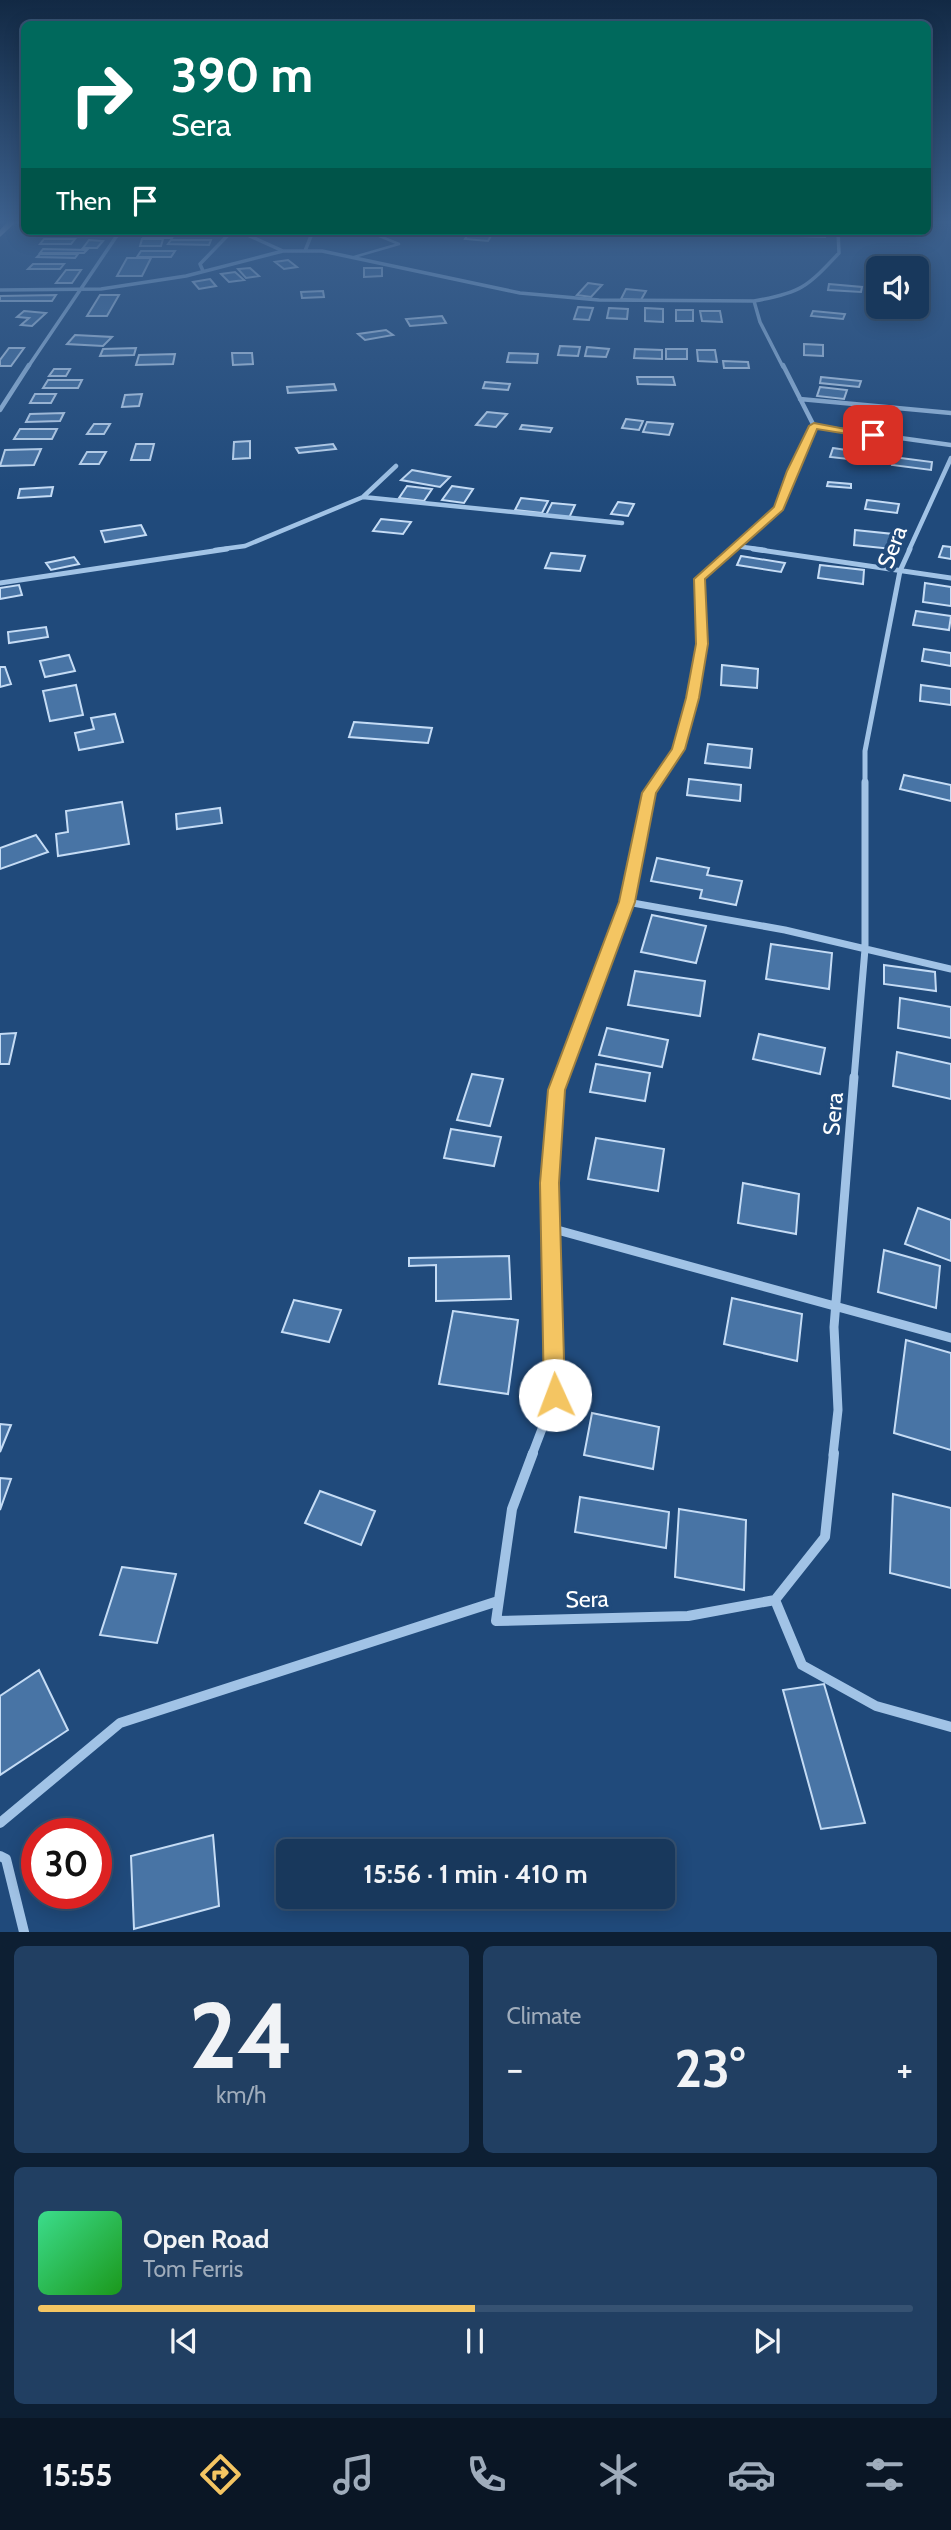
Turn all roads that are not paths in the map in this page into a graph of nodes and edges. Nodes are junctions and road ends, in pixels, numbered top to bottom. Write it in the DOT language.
graph roads {
  1 [pos="63,312"];
  2 [pos="757,312"];
  3 [pos="800,399"];
  4 [pos="0,410"];
  5 [pos="951,413"];
  6 [pos="814,426"];
  7 [pos="951,445"];
  8 [pos="951,458"];
  9 [pos="396,466"];
  10 [pos="363,496"];
  11 [pos="622,523"];
  12 [pos="735,546"];
  13 [pos="900,571"];
  14 [pos="951,578"];
  15 [pos="0,583"];
  16 [pos="627,902"];
  17 [pos="865,949"];
  18 [pos="951,969"];
  19 [pos="550,1228"];
  20 [pos="836,1305"];
  21 [pos="951,1338"];
  22 [pos="775,1600"];
  23 [pos="498,1601"];
  24 [pos="951,1727"];
  25 [pos="0,1823"];
  26 [pos="0,1856"];
  27 [pos="24,1931"];
  1 -- 4 [label="street"];
  2 -- 3 [label="street"];
  3 -- 5 [label="street"];
  3 -- 6 [label="street"];
  6 -- 7 [label="street"];
  6 -- 12 [label="street"];
  8 -- 13 [label="street, Sera"];
  9 -- 10 [label="street"];
  10 -- 11 [label="street"];
  10 -- 15 [label="street"];
  12 -- 13 [label="street"];
  12 -- 16 [label="street"];
  13 -- 14 [label="street"];
  13 -- 17 [label="street, Sera"];
  16 -- 17 [label="street"];
  16 -- 19 [label="street"];
  17 -- 18 [label="street"];
  17 -- 20 [label="street, Sera"];
  19 -- 20 [label="street"];
  19 -- 23 [label="street"];
  20 -- 21 [label="street"];
  20 -- 22 [label="street, Sera"];
  22 -- 23 [label="street, Sera"];
  22 -- 24 [label="street"];
  23 -- 25 [label="street"];
  26 -- 27 [label="street"];
}
